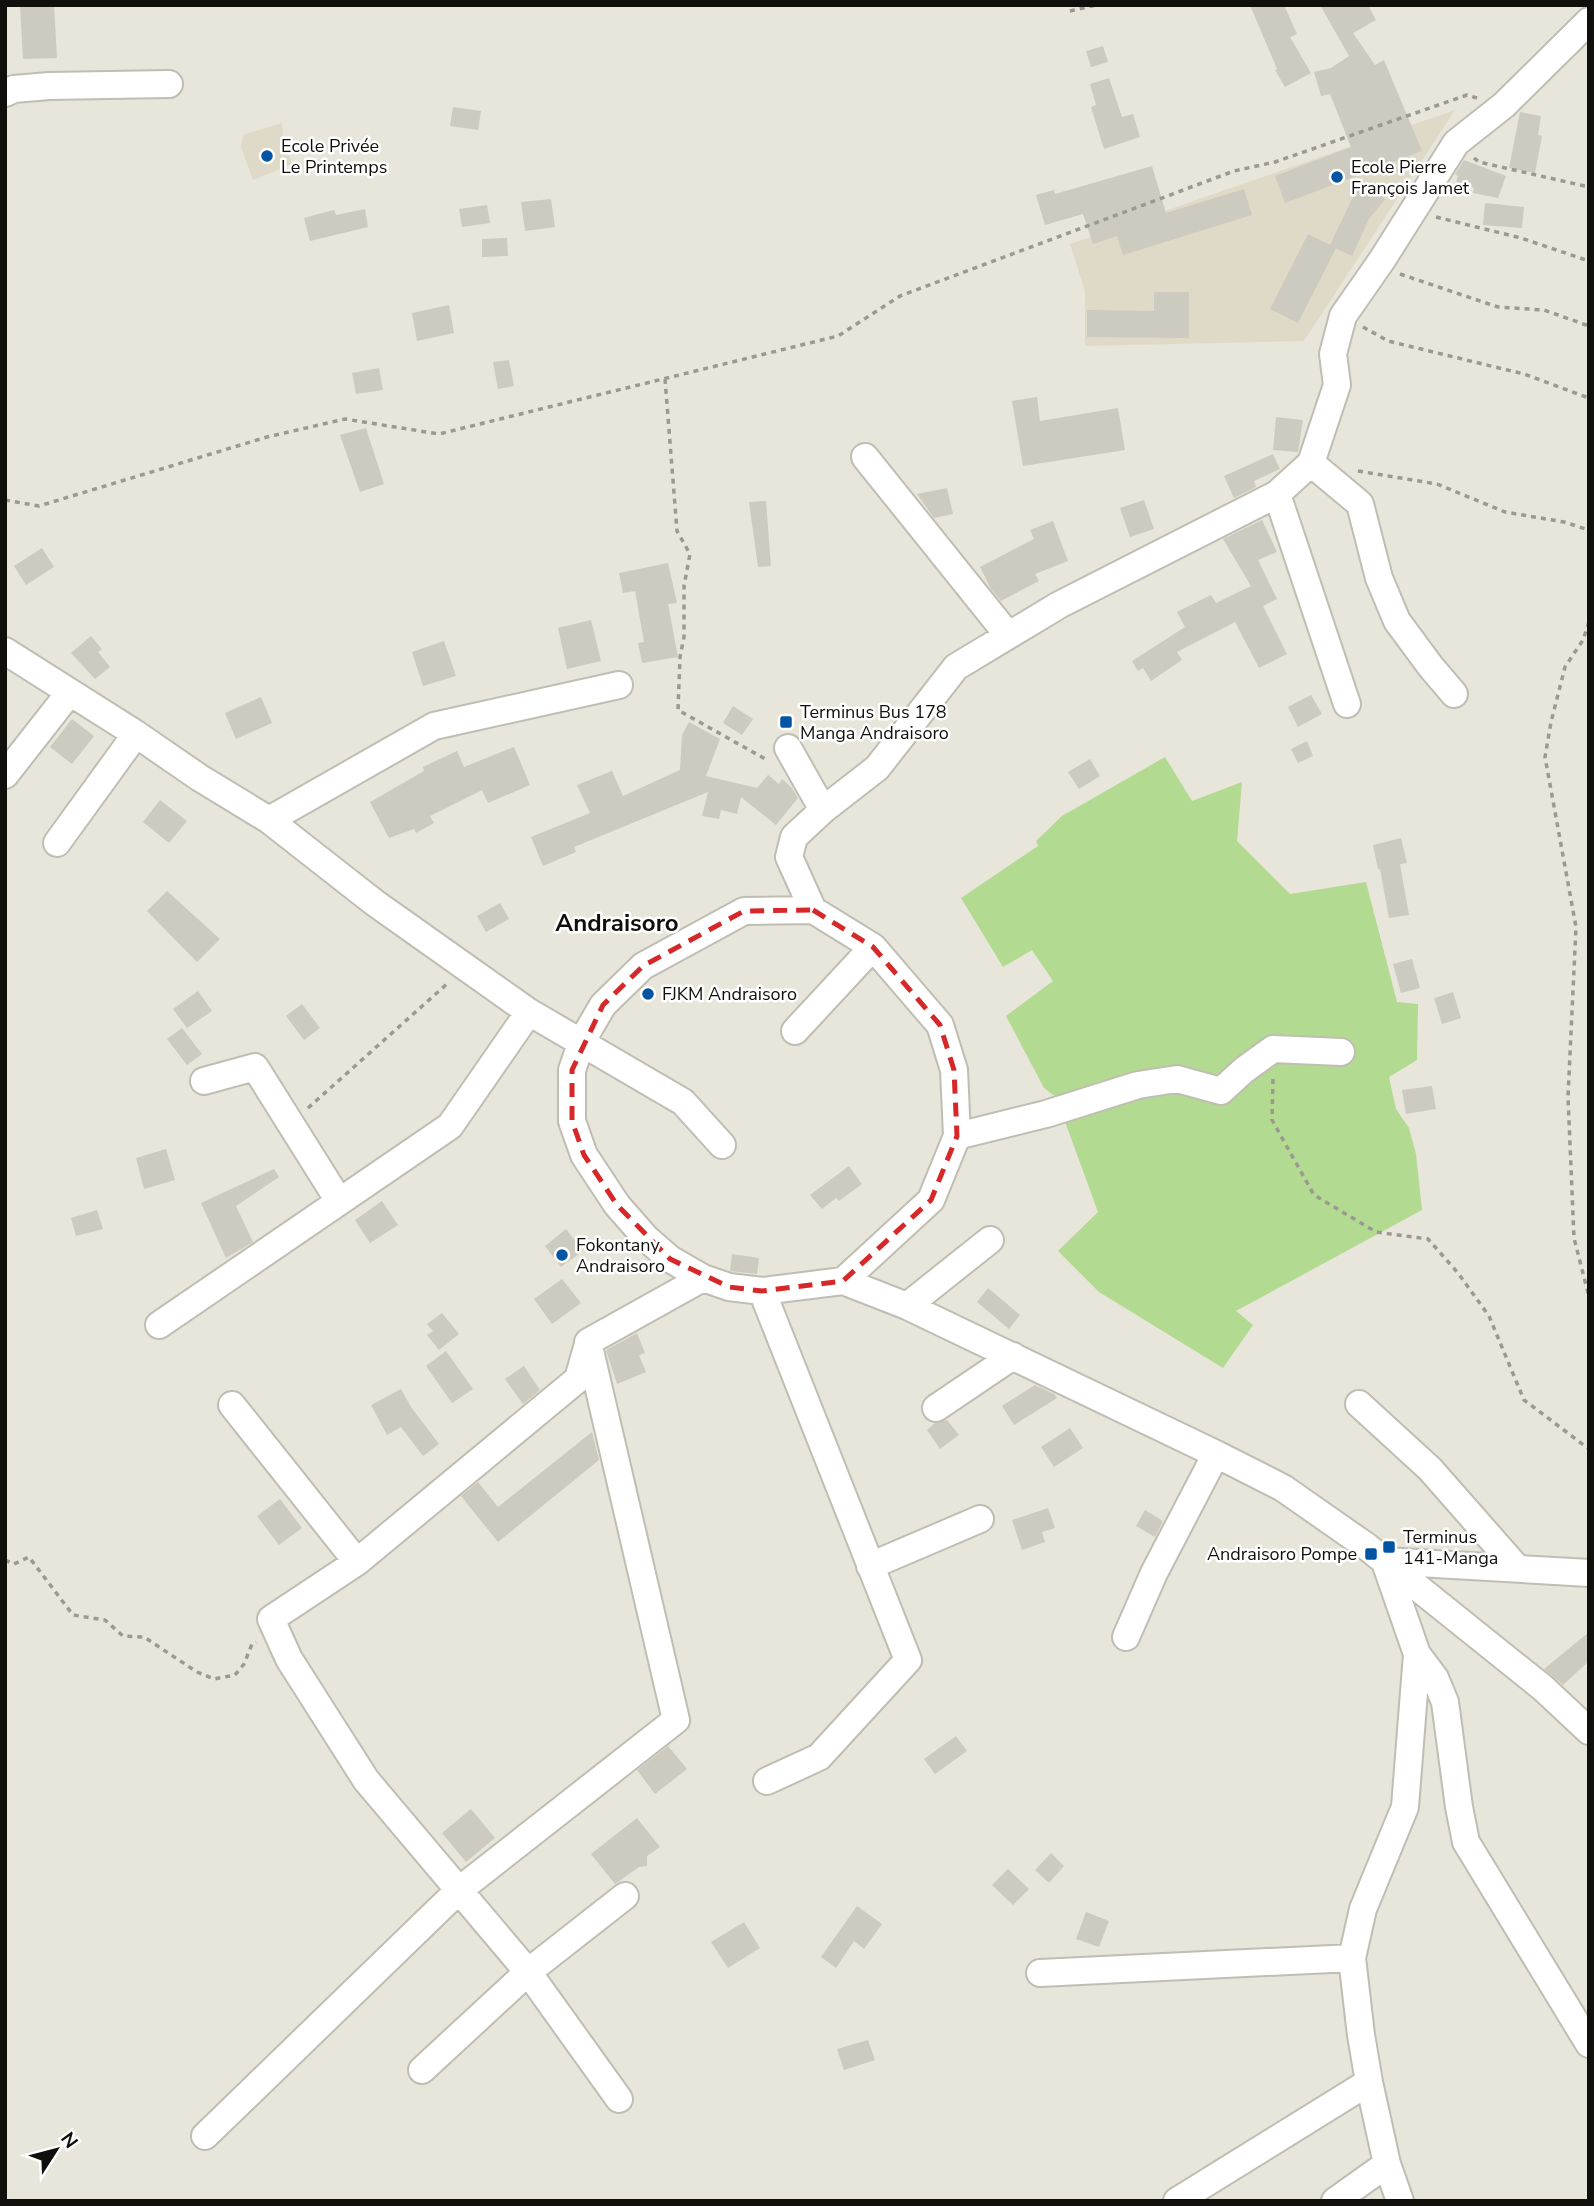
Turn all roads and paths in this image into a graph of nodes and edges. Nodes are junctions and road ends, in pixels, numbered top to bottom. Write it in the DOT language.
graph roads {
  1 [pos="1097,5"];
  2 [pos="1070,11"];
  3 [pos="1589,21"];
  4 [pos="8,84"];
  5 [pos="169,84"];
  6 [pos="1504,105"];
  7 [pos="1456,143"];
  8 [pos="1589,187"];
  9 [pos="1435,216"];
  10 [pos="1382,260"];
  11 [pos="1589,261"];
  12 [pos="1343,316"];
  13 [pos="1589,326"];
  14 [pos="665,379"];
  15 [pos="1589,398"];
  16 [pos="865,457"];
  17 [pos="1311,463"];
  18 [pos="1349,469"];
  19 [pos="1278,494"];
  20 [pos="5,500"];
  21 [pos="1589,530"];
  22 [pos="1589,622"];
  23 [pos="1008,635"];
  24 [pos="5,651"];
  25 [pos="619,685"];
  26 [pos="70,692"];
  27 [pos="1454,694"];
  28 [pos="1346,704"];
  29 [pos="136,734"];
  30 [pos="780,755"];
  31 [pos="5,775"];
  32 [pos="823,810"];
  33 [pos="270,820"];
  34 [pos="57,843"];
  35 [pos="813,910"];
  36 [pos="873,947"];
  37 [pos="466,968"];
  38 [pos="529,1012"];
  39 [pos="795,1031"];
  40 [pos="582,1041"];
  41 [pos="1273,1049"];
  42 [pos="1341,1052"];
  43 [pos="204,1081"];
  44 [pos="290,1124"];
  45 [pos="957,1136"];
  46 [pos="722,1145"];
  47 [pos="339,1201"];
  48 [pos="990,1240"];
  49 [pos="703,1278"];
  50 [pos="843,1281"];
  51 [pos="762,1292"];
  52 [pos="1589,1297"];
  53 [pos="907,1306"];
  54 [pos="159,1325"];
  55 [pos="589,1342"];
  56 [pos="1013,1356"];
  57 [pos="1359,1404"];
  58 [pos="232,1405"];
  59 [pos="936,1408"];
  60 [pos="1589,1449"];
  61 [pos="1216,1454"];
  62 [pos="980,1518"];
  63 [pos="5,1560"];
  64 [pos="1384,1561"];
  65 [pos="357,1562"];
  66 [pos="870,1566"];
  67 [pos="1517,1568"];
  68 [pos="1589,1573"];
  69 [pos="275,1628"];
  70 [pos="1126,1637"];
  71 [pos="1418,1654"];
  72 [pos="1589,1731"];
  73 [pos="767,1781"];
  74 [pos="458,1891"];
  75 [pos="625,1896"];
  76 [pos="1352,1958"];
  77 [pos="528,1972"];
  78 [pos="1040,1973"];
  79 [pos="1589,2045"];
  80 [pos="422,2070"];
  81 [pos="1369,2082"];
  82 [pos="620,2099"];
  83 [pos="205,2136"];
  84 [pos="1387,2164"];
  85 [pos="1177,2201"];
  86 [pos="1335,2201"];
  87 [pos="1399,2201"];
  1 -- 2 [label="path"];
  3 -- 6 [label="street"];
  4 -- 5 [label="street"];
  6 -- 7 [label="street"];
  6 -- 14 [label="path"];
  7 -- 8 [label="path"];
  7 -- 10 [label="street"];
  9 -- 11 [label="path"];
  10 -- 12 [label="street"];
  10 -- 13 [label="path"];
  12 -- 15 [label="path"];
  12 -- 17 [label="street"];
  14 -- 20 [label="path"];
  14 -- 30 [label="path"];
  16 -- 23 [label="street"];
  17 -- 19 [label="street"];
  17 -- 27 [label="street"];
  18 -- 21 [label="path"];
  19 -- 23 [label="street"];
  19 -- 28 [label="street"];
  22 -- 52 [label="path"];
  23 -- 32 [label="street"];
  24 -- 26 [label="street"];
  25 -- 33 [label="street"];
  26 -- 29 [label="street"];
  26 -- 31 [label="street"];
  29 -- 33 [label="street"];
  29 -- 34 [label="street"];
  30 -- 32 [label="street"];
  32 -- 35 [label="street"];
  33 -- 37 [label="street"];
  35 -- 36 [label="street"];
  35 -- 40 [label="street"];
  36 -- 39 [label="street"];
  36 -- 45 [label="street"];
  37 -- 38 [label="street"];
  37 -- 44 [label="path"];
  38 -- 40 [label="street"];
  38 -- 47 [label="street"];
  40 -- 46 [label="street"];
  40 -- 49 [label="street"];
  41 -- 42 [label="street"];
  41 -- 45 [label="street"];
  41 -- 60 [label="path"];
  43 -- 44 [label="street"];
  44 -- 47 [label="street"];
  45 -- 50 [label="street"];
  47 -- 54 [label="street"];
  48 -- 53 [label="street"];
  49 -- 51 [label="street"];
  49 -- 55 [label="street"];
  50 -- 51 [label="street"];
  50 -- 53 [label="street"];
  51 -- 66 [label="street"];
  53 -- 56 [label="street"];
  55 -- 65 [label="street"];
  55 -- 74 [label="street"];
  56 -- 59 [label="street"];
  56 -- 61 [label="street"];
  57 -- 67 [label="street"];
  58 -- 65 [label="street"];
  61 -- 64 [label="street"];
  61 -- 70 [label="street"];
  62 -- 66 [label="street"];
  63 -- 69 [label="path"];
  64 -- 67 [label="street"];
  64 -- 71 [label="street"];
  64 -- 72 [label="street"];
  65 -- 69 [label="street"];
  66 -- 73 [label="street"];
  67 -- 68 [label="street"];
  69 -- 74 [label="street"];
  71 -- 76 [label="street"];
  71 -- 79 [label="street"];
  74 -- 77 [label="street"];
  74 -- 83 [label="street"];
  75 -- 77 [label="street"];
  76 -- 78 [label="street"];
  76 -- 81 [label="street"];
  77 -- 80 [label="street"];
  77 -- 82 [label="street"];
  81 -- 84 [label="street"];
  81 -- 85 [label="street"];
  84 -- 86 [label="street"];
  84 -- 87 [label="street"];
}
